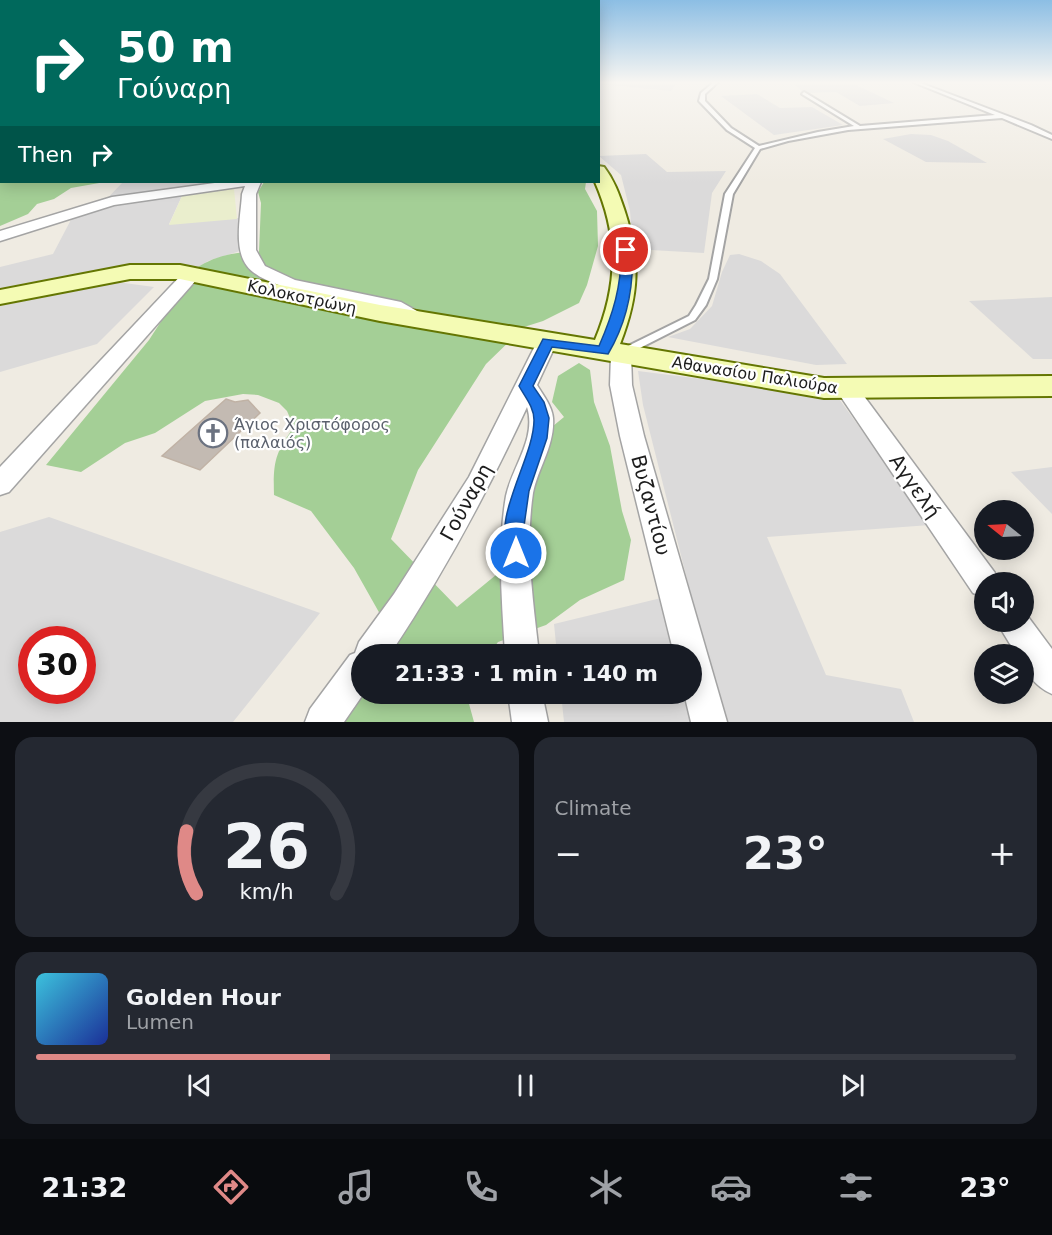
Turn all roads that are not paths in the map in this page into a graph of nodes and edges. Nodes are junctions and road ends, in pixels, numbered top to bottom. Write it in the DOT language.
graph roads {
  1 [pos="716,116"];
  2 [pos="840,116"];
  3 [pos="1003,116"];
  4 [pos="860,128"];
  5 [pos="1052,137"];
  6 [pos="758,148"];
  7 [pos="600,174"];
  8 [pos="241,183"];
  9 [pos="254,183"];
  10 [pos="0,236"];
  11 [pos="192,274"];
  12 [pos="0,297"];
  13 [pos="417,319"];
  14 [pos="547,342"];
  15 [pos="612,352"];
  16 [pos="526,386"];
  17 [pos="1052,386"];
  18 [pos="847,389"];
  19 [pos="0,484"];
  20 [pos="976,572"];
  21 [pos="1020,632"];
  22 [pos="378,644"];
  23 [pos="521,644"];
  24 [pos="688,644"];
  25 [pos="1052,677"];
  26 [pos="351,683"];
  27 [pos="702,696"];
  28 [pos="527,704"];
  29 [pos="323,722"];
  30 [pos="530,722"];
  31 [pos="709,722"];
  1 -- 6 [label="lane"];
  2 -- 4 [label="lane"];
  3 -- 4 [label="lane"];
  3 -- 5 [label="lane"];
  4 -- 6 [label="lane"];
  6 -- 15 [label="lane"];
  7 -- 15 [label="street"];
  8 -- 10 [label="street"];
  9 -- 13 [label="street"];
  11 -- 12 [label="street, Κολοκοτρώνη"];
  11 -- 13 [label="street, Κολοκοτρώνη"];
  11 -- 19 [label="street"];
  13 -- 14 [label="street, Κολοκοτρώνη"];
  14 -- 15 [label="street, Κολοκοτρώνη"];
  14 -- 16 [label="street, Γούναρη"];
  15 -- 18 [label="street, Αθανασίου Παλιούρα"];
  15 -- 24 [label="street, Βυζαντίου"];
  16 -- 22 [label="street, Γούναρη"];
  16 -- 23 [label="street"];
  17 -- 18 [label="street, Αθανασίου Παλιούρα"];
  18 -- 20 [label="street, Αγγελή"];
  21 -- 25 [label="street"];
  26 -- 29 [label="street"];
  27 -- 31 [label="street, Βυζαντίου"];
  28 -- 30 [label="street"];
}
